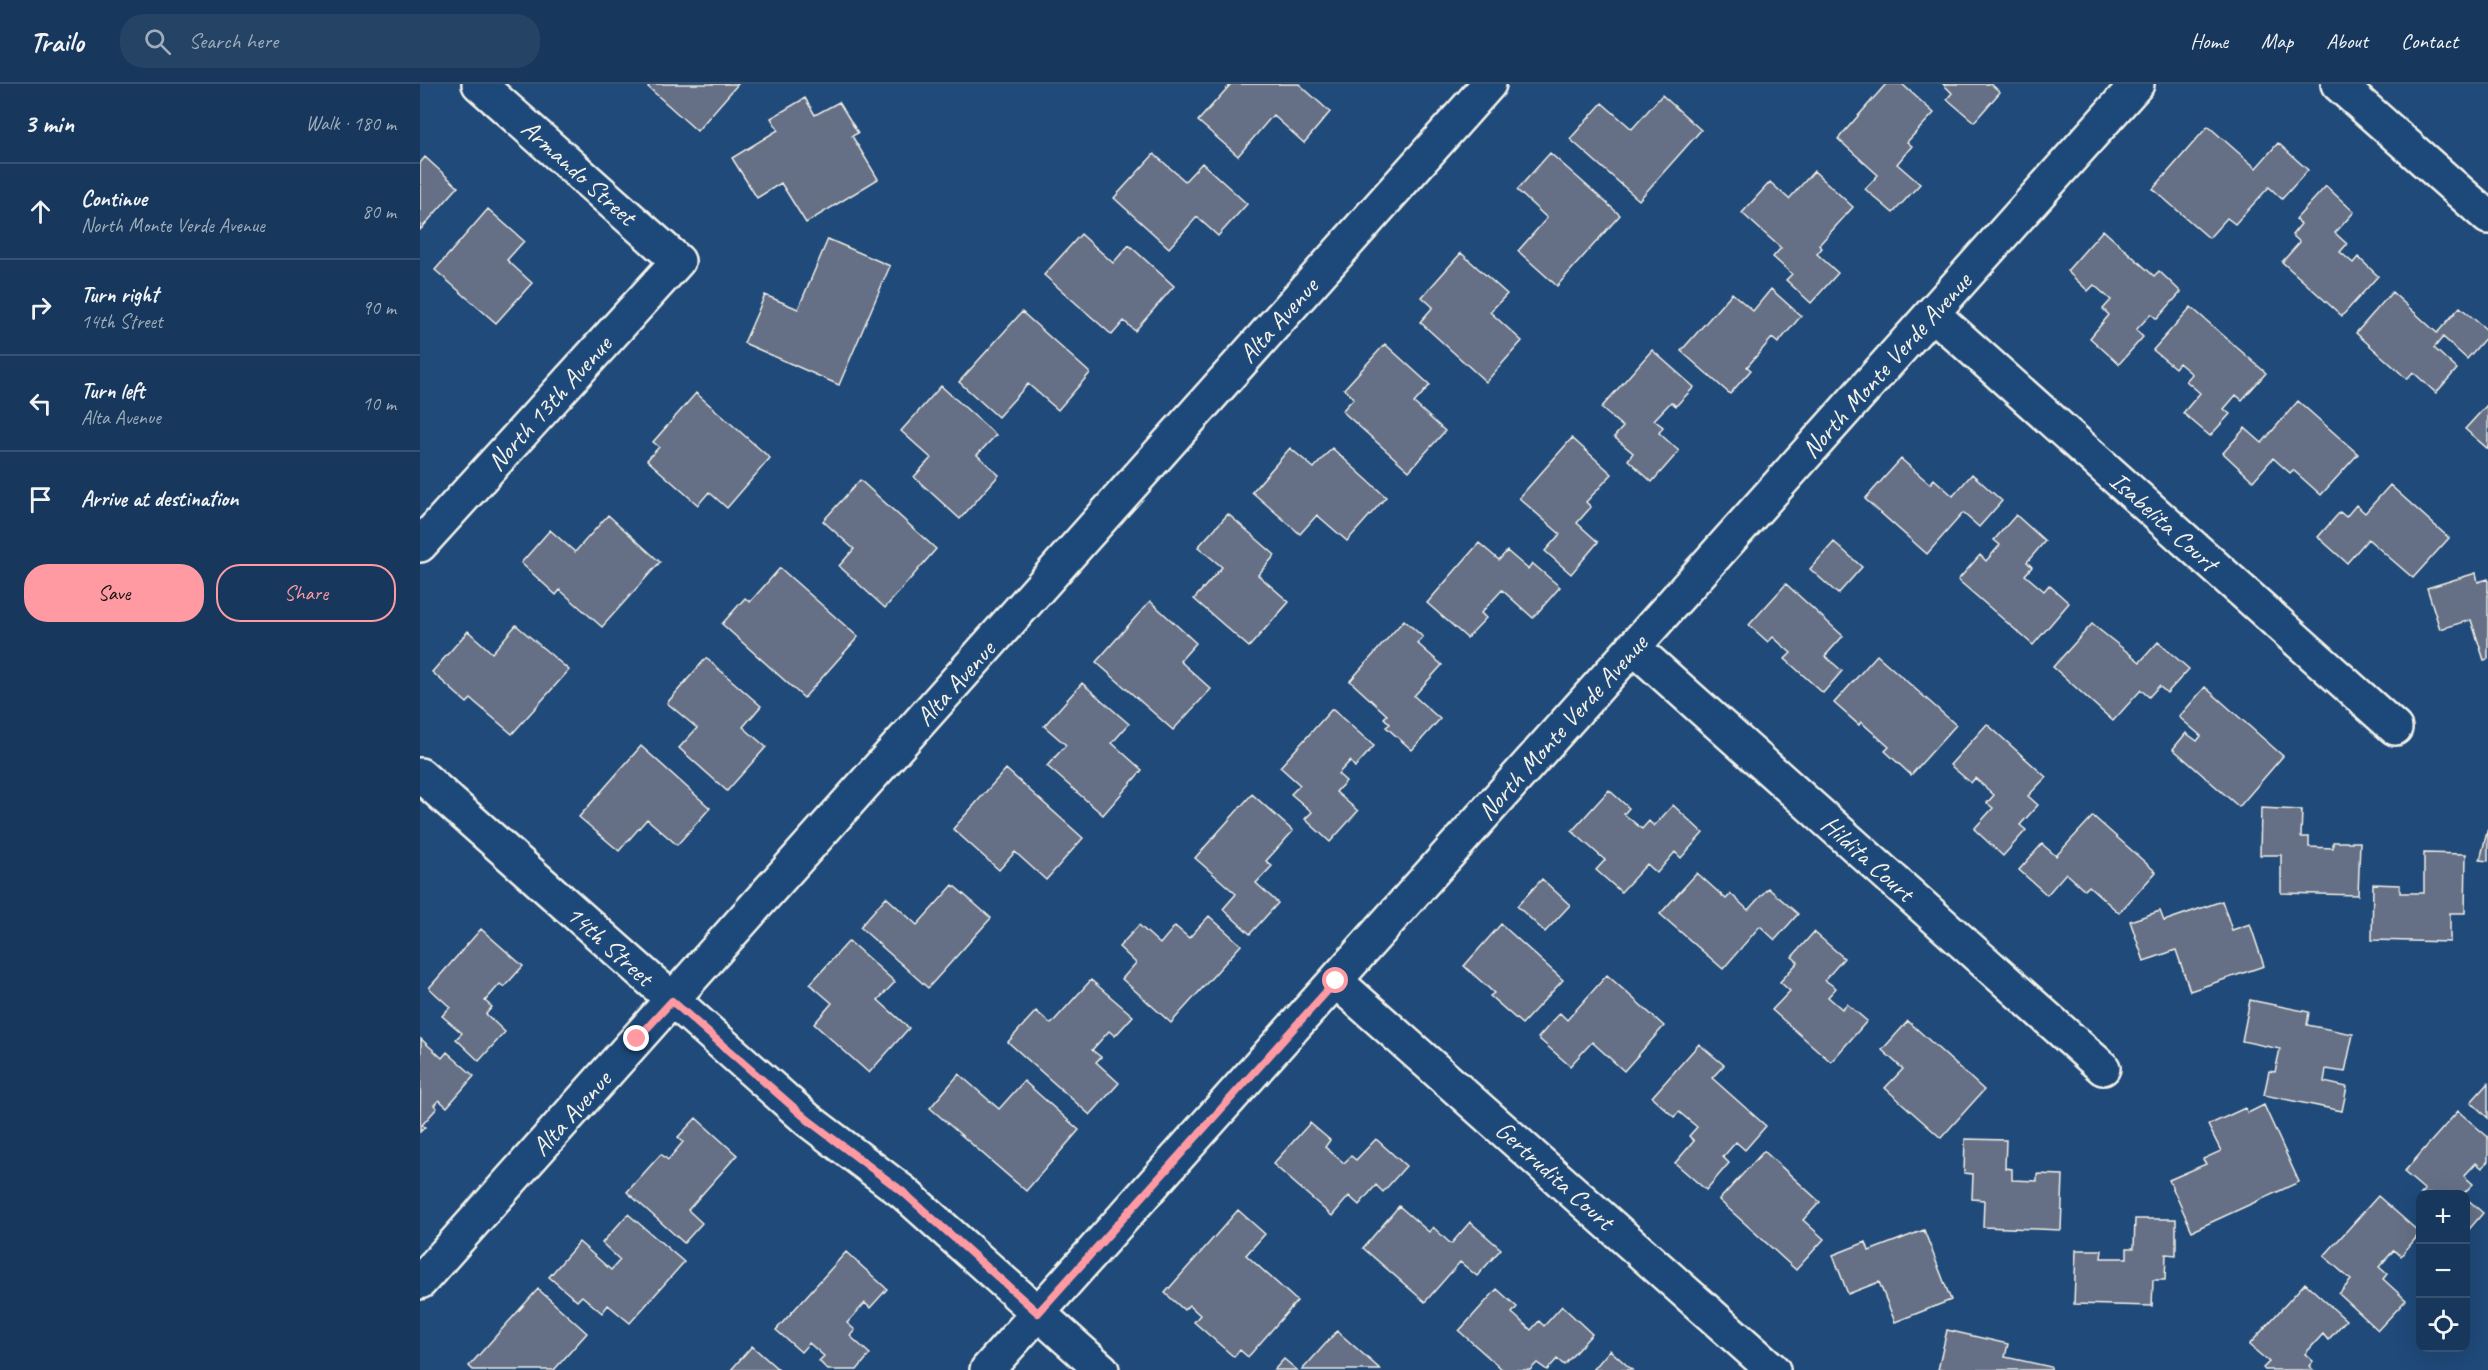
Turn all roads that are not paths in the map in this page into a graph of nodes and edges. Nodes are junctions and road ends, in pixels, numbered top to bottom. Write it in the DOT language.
graph roads {
  1 [pos="479,84"];
  2 [pos="1489,84"];
  3 [pos="2137,84"];
  4 [pos="2338,84"];
  5 [pos="2488,217"];
  6 [pos="678,261"];
  7 [pos="1932,314"];
  8 [pos="420,545"];
  9 [pos="1633,647"];
  10 [pos="2395,728"];
  11 [pos="420,775"];
  12 [pos="1336,981"];
  13 [pos="672,1001"];
  14 [pos="2103,1068"];
  15 [pos="420,1282"];
  16 [pos="1038,1313"];
  17 [pos="987,1370"];
  18 [pos="1102,1370"];
  19 [pos="1773,1370"];
  1 -- 6 [label="street, Armando Street"];
  2 -- 13 [label="street, Alta Avenue"];
  3 -- 7 [label="street, North Monte Verde Avenue"];
  4 -- 5 [label="street"];
  6 -- 8 [label="street, North 13th Avenue"];
  7 -- 9 [label="street, North Monte Verde Avenue"];
  7 -- 10 [label="street, Isabelita Court"];
  9 -- 12 [label="street, North Monte Verde Avenue"];
  9 -- 14 [label="street, Hildita Court"];
  11 -- 13 [label="street, 14th Street"];
  12 -- 16 [label="street, North Monte Verde Avenue"];
  12 -- 19 [label="street, Gertrudita Court"];
  13 -- 15 [label="street, Alta Avenue"];
  13 -- 16 [label="street, 14th Street"];
  16 -- 17 [label="street, North Monte Verde Avenue"];
  16 -- 18 [label="street, 14th Street"];
}
